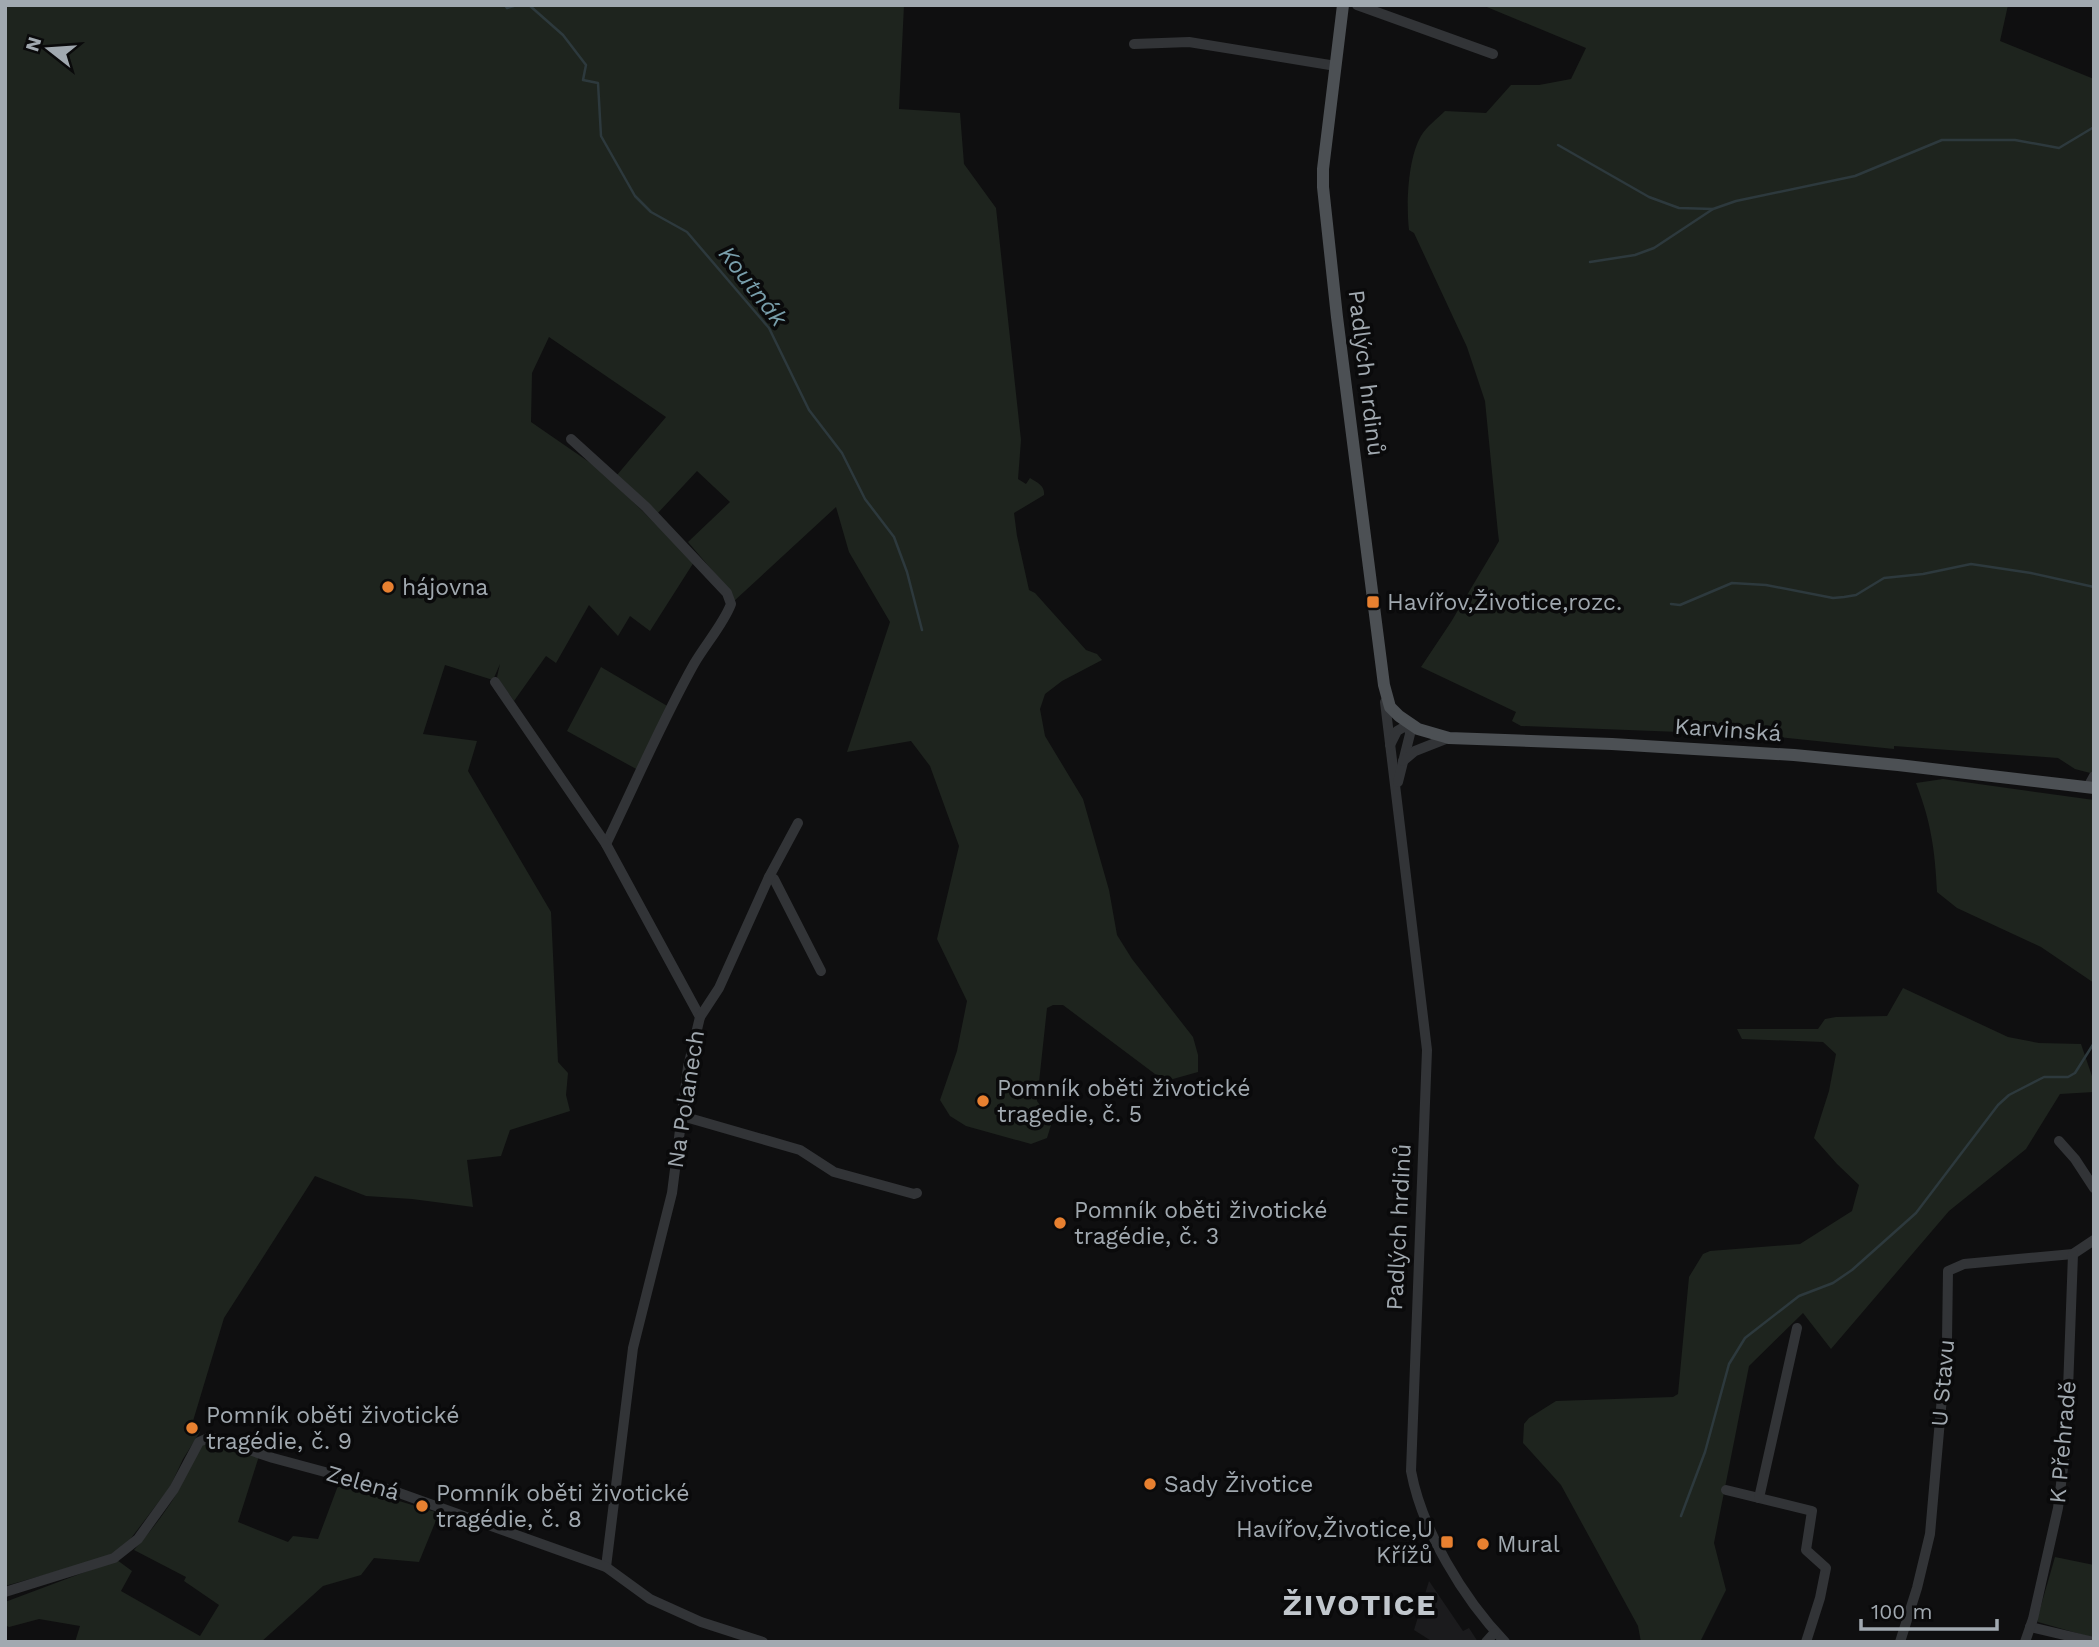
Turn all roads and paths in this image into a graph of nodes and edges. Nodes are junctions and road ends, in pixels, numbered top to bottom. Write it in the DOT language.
graph roads {
  1 [pos="1343,5"];
  2 [pos="1357,5"];
  3 [pos="1134,44"];
  4 [pos="1493,54"];
  5 [pos="1336,66"];
  6 [pos="571,439"];
  7 [pos="495,682"];
  8 [pos="1384,685"];
  9 [pos="1409,724"];
  10 [pos="1449,738"];
  11 [pos="1390,745"];
  12 [pos="1402,761"];
  13 [pos="2092,784"];
  14 [pos="1396,789"];
  15 [pos="798,823"];
  16 [pos="606,844"];
  17 [pos="769,877"];
  18 [pos="821,971"];
  19 [pos="700,1017"];
  20 [pos="682,1116"];
  21 [pos="2059,1141"];
  22 [pos="2094,1188"];
  23 [pos="917,1193"];
  24 [pos="2094,1240"];
  25 [pos="2073,1254"];
  26 [pos="1797,1328"];
  27 [pos="1726,1490"];
  28 [pos="1759,1498"];
  29 [pos="606,1567"];
  30 [pos="5,1592"];
  31 [pos="2030,1627"];
  32 [pos="1495,1632"];
  33 [pos="763,1642"];
  34 [pos="1486,1642"];
  35 [pos="1505,1642"];
  36 [pos="1806,1642"];
  37 [pos="1900,1642"];
  38 [pos="2025,1642"];
  39 [pos="2094,1642"];
  1 -- 5 [label="main road, Padlých hrdinů"];
  2 -- 4 [label="street"];
  3 -- 5 [label="street"];
  5 -- 8 [label="main road, Padlých hrdinů"];
  6 -- 16 [label="street"];
  7 -- 16 [label="street, Na Polanech"];
  8 -- 9 [label="main road"];
  8 -- 11 [label="street, Padlých hrdinů"];
  9 -- 10 [label="main road, Karvinská"];
  9 -- 11 [label="street"];
  9 -- 12 [label="street, Padlých hrdinů"];
  10 -- 12 [label="street"];
  10 -- 13 [label="main road, Karvinská"];
  11 -- 14 [label="street, Padlých hrdinů"];
  12 -- 14 [label="street, Padlých hrdinů"];
  14 -- 32 [label="street, Padlých hrdinů"];
  15 -- 17 [label="street"];
  16 -- 19 [label="street, Na Polanech"];
  17 -- 18 [label="street"];
  17 -- 19 [label="street"];
  19 -- 20 [label="street, Na Polanech"];
  20 -- 23 [label="street"];
  20 -- 29 [label="street, Na Polanech"];
  21 -- 22 [label="street"];
  24 -- 25 [label="street, U Stavu"];
  25 -- 31 [label="street, K Přehradě"];
  25 -- 37 [label="street, U Stavu"];
  26 -- 28 [label="street"];
  27 -- 28 [label="street"];
  28 -- 36 [label="street"];
  29 -- 30 [label="street, Zelená"];
  29 -- 33 [label="street, Zelená"];
  31 -- 38 [label="street, K Přehradě"];
  31 -- 39 [label="street"];
  32 -- 34 [label="street"];
  32 -- 35 [label="street, Padlých hrdinů"];
}
